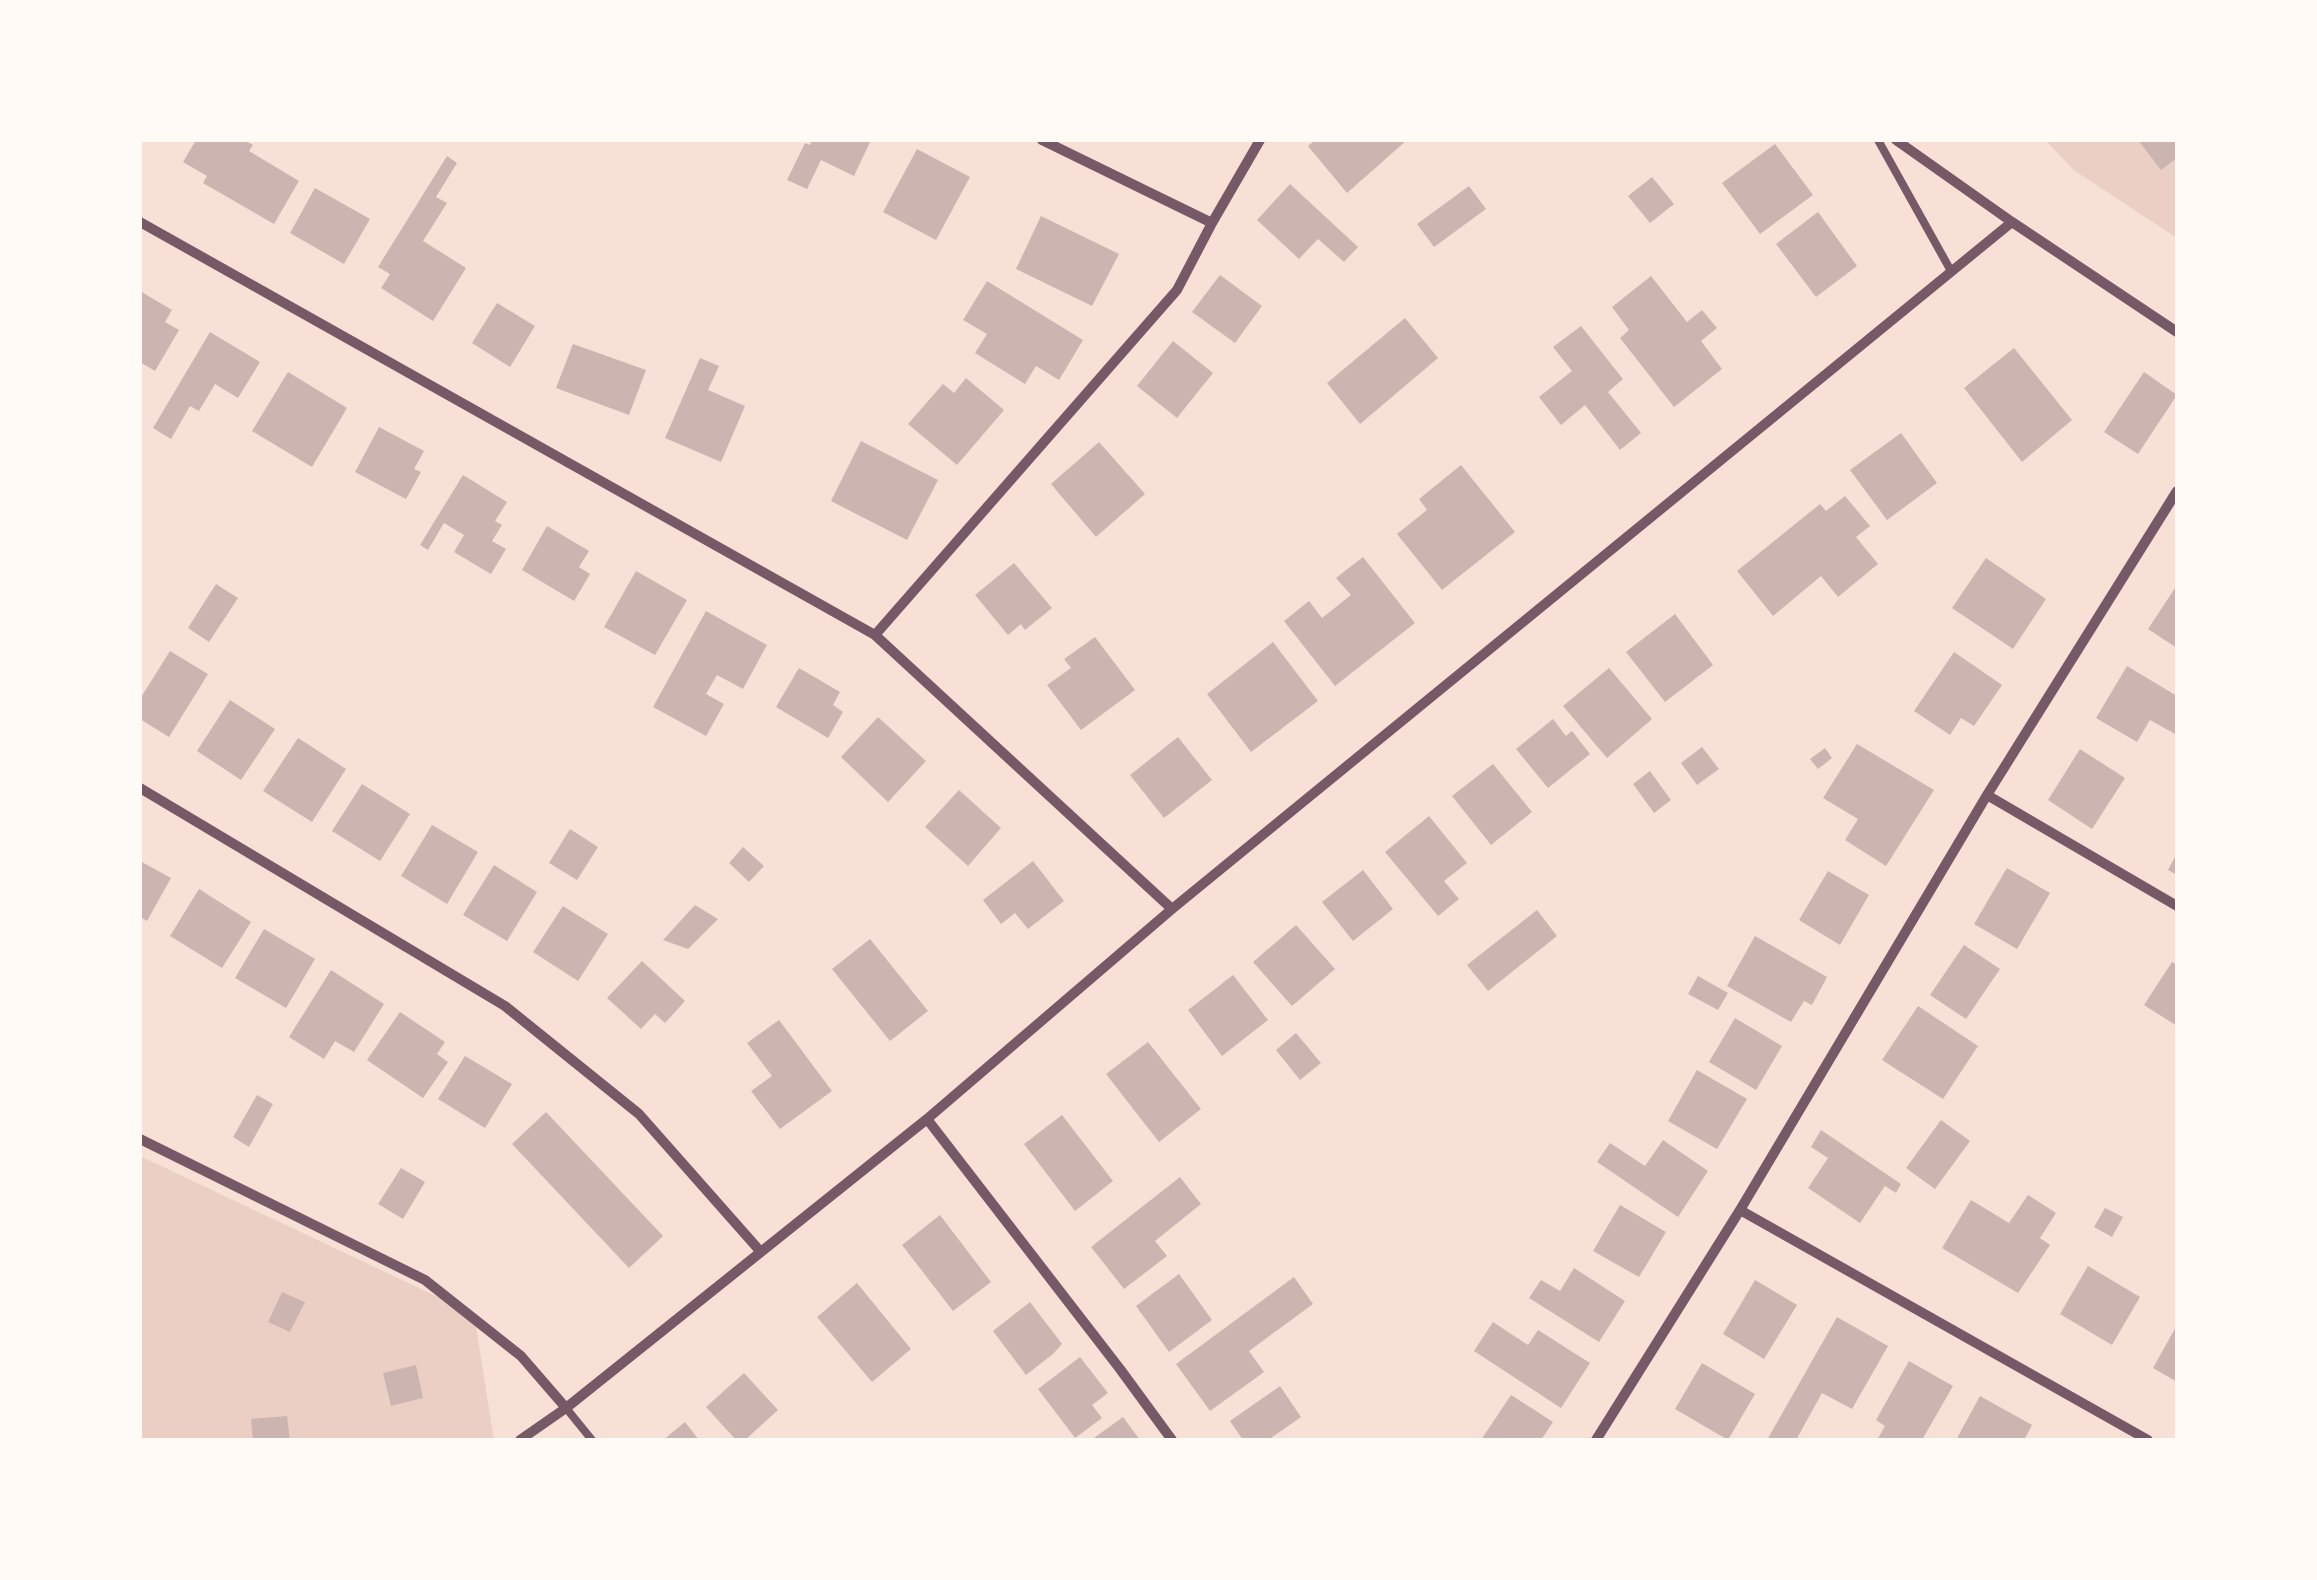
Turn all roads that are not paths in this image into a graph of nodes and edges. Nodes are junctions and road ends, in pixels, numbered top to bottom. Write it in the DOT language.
graph roads {
  1 [pos="1042,140"];
  2 [pos="1260,140"];
  3 [pos="1878,140"];
  4 [pos="1896,140"];
  5 [pos="140,222"];
  6 [pos="2012,222"];
  7 [pos="1212,223"];
  8 [pos="1951,271"];
  9 [pos="2177,332"];
  10 [pos="2177,492"];
  11 [pos="875,635"];
  12 [pos="140,788"];
  13 [pos="1987,796"];
  14 [pos="2177,906"];
  15 [pos="1172,909"];
  16 [pos="928,1119"];
  17 [pos="140,1139"];
  18 [pos="1740,1210"];
  19 [pos="760,1251"];
  20 [pos="566,1408"];
  21 [pos="520,1440"];
  22 [pos="592,1440"];
  23 [pos="1172,1440"];
  24 [pos="1596,1440"];
  25 [pos="2148,1440"];
  1 -- 7 [label="street"];
  2 -- 7 [label="street"];
  3 -- 8 [label="lane"];
  4 -- 6 [label="street"];
  5 -- 11 [label="street"];
  6 -- 8 [label="street"];
  6 -- 9 [label="street"];
  7 -- 11 [label="street"];
  8 -- 15 [label="street"];
  10 -- 13 [label="street"];
  11 -- 15 [label="street"];
  12 -- 19 [label="street"];
  13 -- 14 [label="street"];
  13 -- 18 [label="street"];
  15 -- 16 [label="street"];
  16 -- 19 [label="street"];
  16 -- 23 [label="street"];
  17 -- 20 [label="street"];
  18 -- 24 [label="street"];
  18 -- 25 [label="street"];
  19 -- 20 [label="street"];
  20 -- 21 [label="street"];
  20 -- 22 [label="lane"];
}
